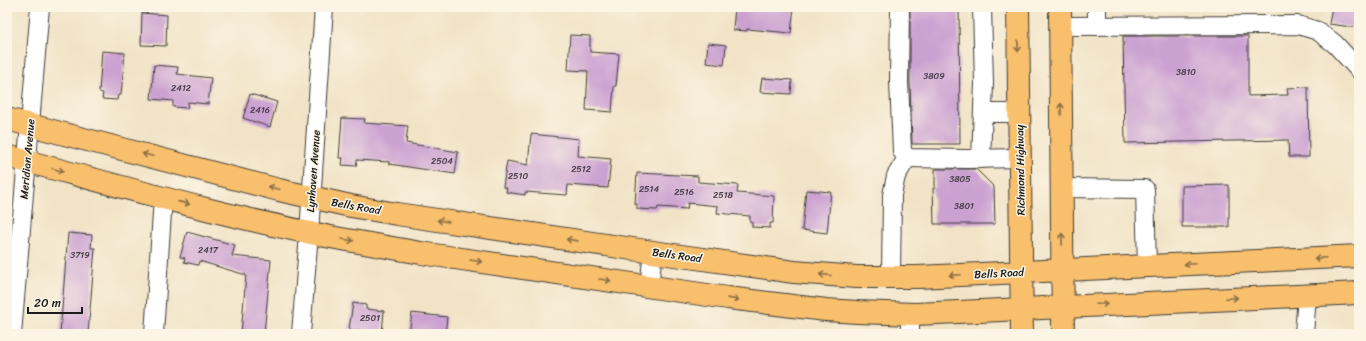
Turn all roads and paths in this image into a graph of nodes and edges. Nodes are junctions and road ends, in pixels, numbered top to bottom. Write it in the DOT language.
graph roads {
  1 [pos="40,7"];
  2 [pos="324,7"];
  3 [pos="900,7"];
  4 [pos="982,7"];
  5 [pos="1018,7"];
  6 [pos="1097,7"];
  7 [pos="1060,17"];
  8 [pos="1097,26"];
  9 [pos="1359,70"];
  10 [pos="983,113"];
  11 [pos="1020,113"];
  12 [pos="7,119"];
  13 [pos="30,124"];
  14 [pos="907,158"];
  15 [pos="1020,158"];
  16 [pos="16,159"];
  17 [pos="981,159"];
  18 [pos="1062,188"];
  19 [pos="163,198"];
  20 [pos="312,198"];
  21 [pos="309,233"];
  22 [pos="653,252"];
  23 [pos="1359,256"];
  24 [pos="1147,266"];
  25 [pos="1063,270"];
  26 [pos="1022,272"];
  27 [pos="891,277"];
  28 [pos="649,287"];
  29 [pos="1359,293"];
  30 [pos="1307,295"];
  31 [pos="1063,306"];
  32 [pos="1022,309"];
  33 [pos="910,324"];
  34 [pos="12,334"];
  35 [pos="154,334"];
  36 [pos="301,334"];
  37 [pos="1022,334"];
  38 [pos="1063,334"];
  39 [pos="1304,334"];
  1 -- 13 [label="street, Meridian Avenue"];
  2 -- 20 [label="street, Lynhaven Avenue"];
  3 -- 14 [label="street"];
  4 -- 10 [label="street"];
  5 -- 11 [label="main road, Richmond Highway, one-way"];
  6 -- 8 [label="street"];
  7 -- 8 [label="street"];
  18 -- 7 [label="main road, one-way"];
  8 -- 9 [label="street"];
  10 -- 11 [label="street"];
  10 -- 17 [label="street"];
  11 -- 15 [label="main road, Richmond Highway"];
  12 -- 13 [label="main road, Bells Road"];
  13 -- 16 [label="street, Meridian Avenue"];
  20 -- 13 [label="main road, Bells Road, one-way"];
  14 -- 17 [label="street"];
  14 -- 27 [label="street"];
  15 -- 17 [label="street"];
  15 -- 26 [label="main road, Richmond Highway"];
  16 -- 19 [label="main road, one-way"];
  16 -- 34 [label="street, Meridian Avenue"];
  18 -- 24 [label="street"];
  25 -- 18 [label="main road, one-way"];
  19 -- 21 [label="main road, one-way"];
  19 -- 35 [label="street"];
  20 -- 21 [label="street, Lynhaven Avenue"];
  22 -- 20 [label="main road, Bells Road, one-way"];
  21 -- 28 [label="main road, one-way"];
  21 -- 36 [label="street, Lynhaven Avenue"];
  27 -- 22 [label="main road, Bells Road, one-way"];
  22 -- 28 [label="street"];
  23 -- 24 [label="main road, Bells Road, one-way"];
  24 -- 25 [label="main road, Bells Road"];
  25 -- 26 [label="main road, Bells Road"];
  25 -- 31 [label="main road"];
  26 -- 27 [label="main road, Bells Road, one-way"];
  26 -- 32 [label="main road, Richmond Highway"];
  28 -- 33 [label="main road, one-way"];
  29 -- 30 [label="main road"];
  31 -- 30 [label="main road, one-way"];
  30 -- 39 [label="street"];
  31 -- 32 [label="main road"];
  31 -- 38 [label="main road"];
  32 -- 33 [label="main road"];
  32 -- 37 [label="main road, Richmond Highway"];
}
